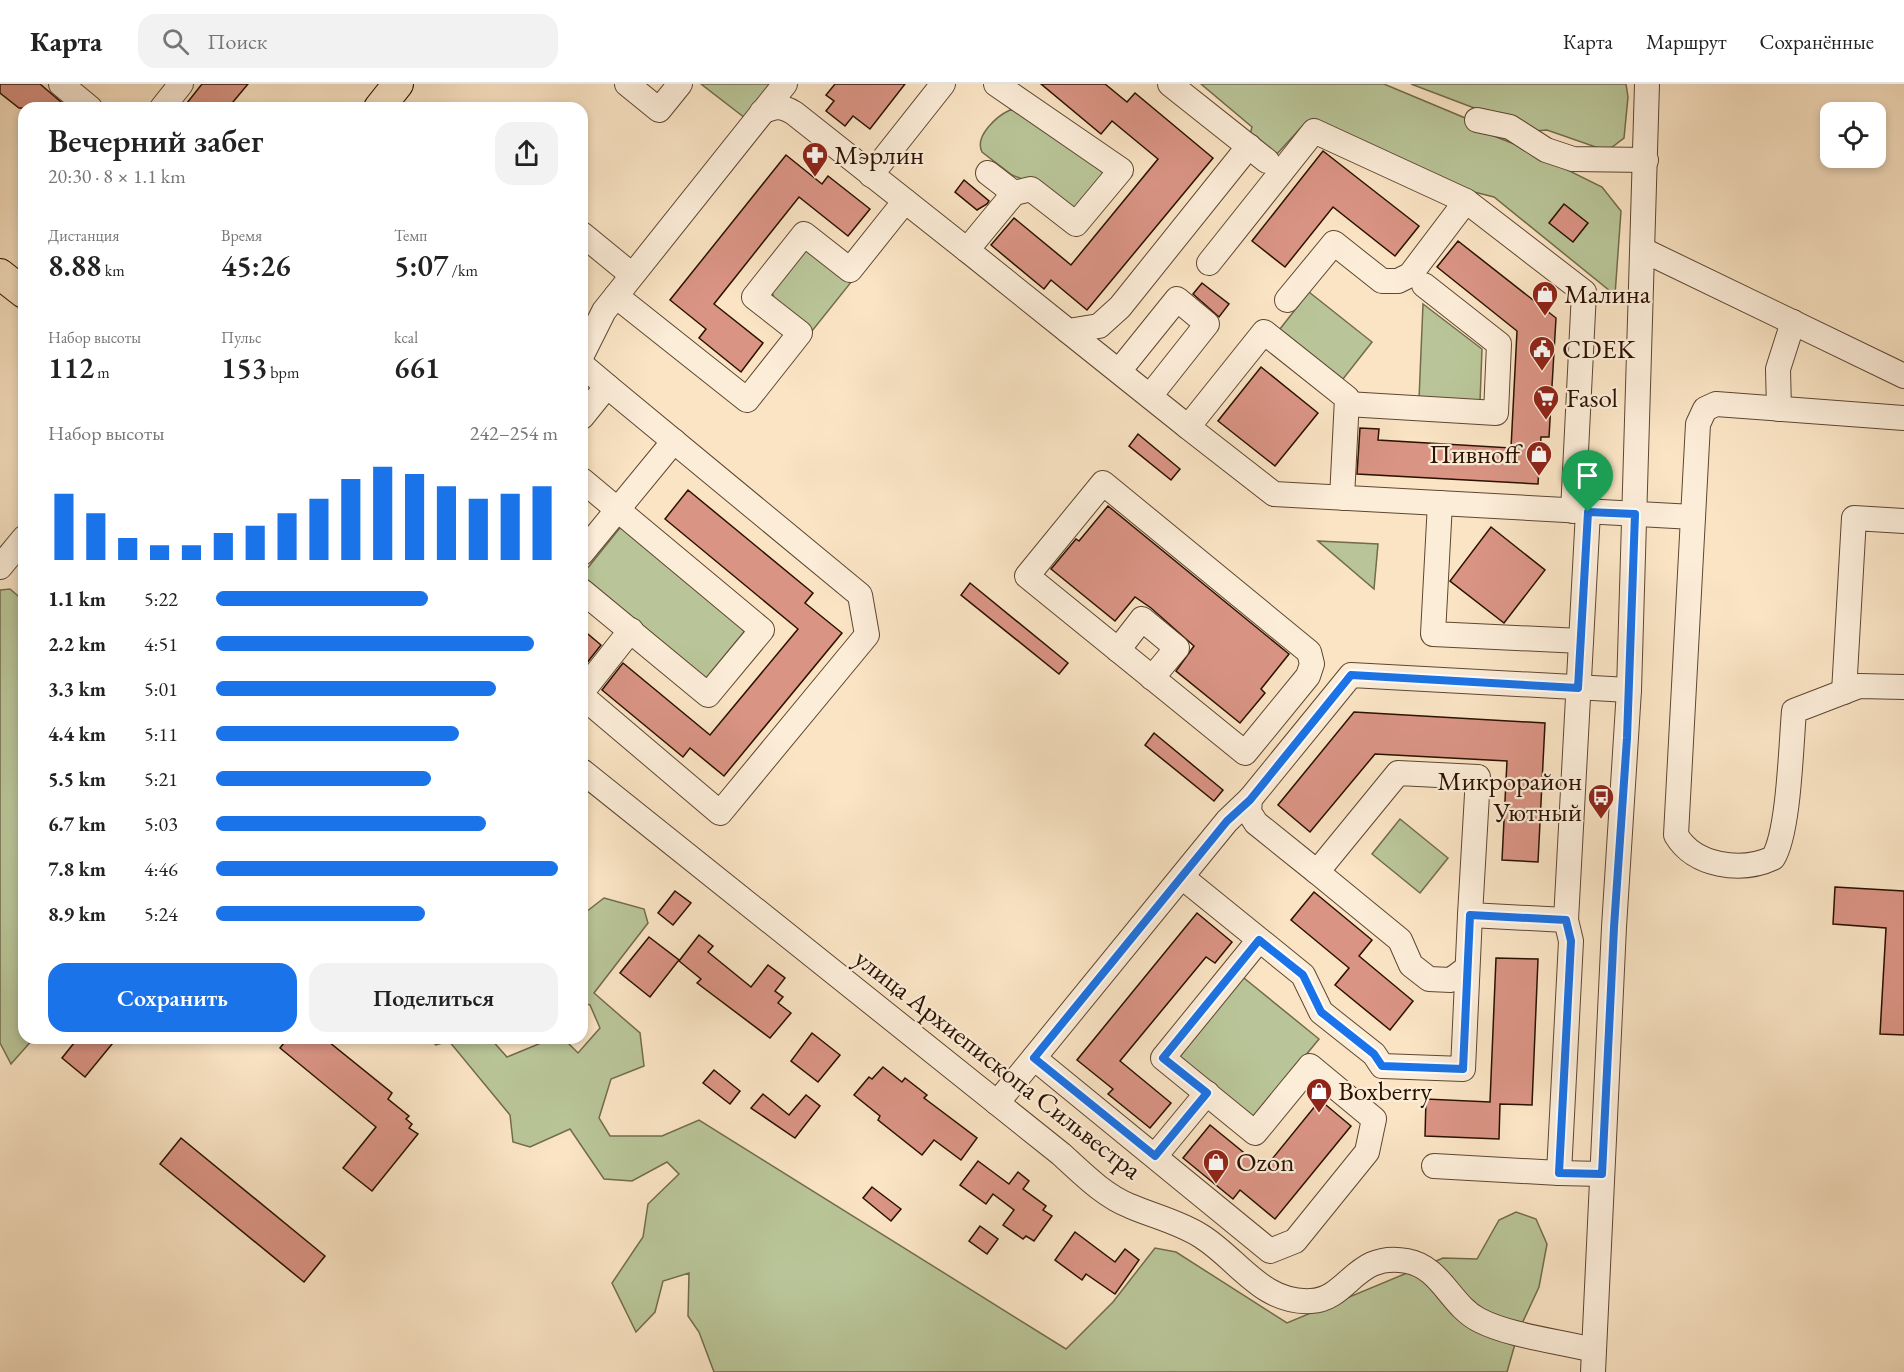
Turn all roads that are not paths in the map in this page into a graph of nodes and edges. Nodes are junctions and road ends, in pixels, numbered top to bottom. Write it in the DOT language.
graph roads {
  1 [pos="61,84"];
  2 [pos="181,84"];
  3 [pos="627,84"];
  4 [pos="680,84"];
  5 [pos="785,84"];
  6 [pos="943,84"];
  7 [pos="996,84"];
  8 [pos="1170,84"];
  9 [pos="1647,84"];
  10 [pos="83,102"];
  11 [pos="167,102"];
  12 [pos="762,112"];
  13 [pos="1477,120"];
  14 [pos="1646,160"];
  15 [pos="988,173"];
  16 [pos="871,175"];
  17 [pos="1014,193"];
  18 [pos="905,201"];
  19 [pos="1466,201"];
  20 [pos="588,239"];
  21 [pos="967,250"];
  22 [pos="1643,250"];
  23 [pos="1209,263"];
  24 [pos="0,274"];
  25 [pos="632,275"];
  26 [pos="1424,285"];
  27 [pos="18,288"];
  28 [pos="616,296"];
  29 [pos="1287,300"];
  30 [pos="1793,322"];
  31 [pos="1068,332"];
  32 [pos="588,343"];
  33 [pos="588,370"];
  34 [pos="1119,371"];
  35 [pos="1904,376"];
  36 [pos="607,386"];
  37 [pos="1150,396"];
  38 [pos="1347,404"];
  39 [pos="1779,409"];
  40 [pos="588,410"];
  41 [pos="1904,418"];
  42 [pos="1188,427"];
  43 [pos="674,441"];
  44 [pos="588,485"];
  45 [pos="1342,498"];
  46 [pos="1440,503"];
  47 [pos="618,510"];
  48 [pos="1580,511"];
  49 [pos="1635,514"];
  50 [pos="1693,517"];
  51 [pos="1904,521"];
  52 [pos="18,545"];
  53 [pos="588,546"];
  54 [pos="0,567"];
  55 [pos="588,596"];
  56 [pos="631,630"];
  57 [pos="1581,641"];
  58 [pos="1118,650"];
  59 [pos="1152,678"];
  60 [pos="588,686"];
  61 [pos="1904,687"];
  62 [pos="1578,688"];
  63 [pos="1629,690"];
  64 [pos="1844,692"];
  65 [pos="588,699"];
  66 [pos="1248,749"];
  67 [pos="1273,769"];
  68 [pos="588,776"];
  69 [pos="1250,800"];
  70 [pos="1317,872"];
  71 [pos="1182,877"];
  72 [pos="1470,915"];
  73 [pos="1566,920"];
  74 [pos="1259,940"];
  75 [pos="1467,968"];
  76 [pos="1034,1058"];
  77 [pos="1207,1093"];
  78 [pos="997,1103"];
  79 [pos="1155,1156"];
  80 [pos="1434,1166"];
  81 [pos="1559,1173"];
  82 [pos="1602,1174"];
  83 [pos="1593,1361"];
  1 -- 10 [label="street"];
  2 -- 11 [label="street"];
  3 -- 4 [label="street"];
  5 -- 12 [label="street"];
  6 -- 16 [label="street"];
  7 -- 17 [label="street"];
  8 -- 31 [label="street"];
  9 -- 14 [label="street"];
  12 -- 16 [label="street"];
  12 -- 25 [label="street"];
  13 -- 14 [label="street"];
  14 -- 22 [label="street"];
  15 -- 17 [label="street"];
  16 -- 18 [label="street"];
  17 -- 21 [label="street"];
  18 -- 21 [label="street"];
  18 -- 28 [label="street"];
  19 -- 23 [label="street"];
  19 -- 29 [label="street"];
  19 -- 48 [label="street"];
  20 -- 25 [label="street"];
  21 -- 31 [label="street"];
  22 -- 30 [label="street"];
  22 -- 49 [label="street"];
  24 -- 27 [label="main road"];
  25 -- 28 [label="street"];
  26 -- 38 [label="street"];
  28 -- 32 [label="street"];
  30 -- 35 [label="street"];
  30 -- 39 [label="street"];
  31 -- 34 [label="street"];
  33 -- 36 [label="street"];
  34 -- 37 [label="street"];
  34 -- 37 [label="street"];
  36 -- 40 [label="street"];
  36 -- 43 [label="street"];
  37 -- 42 [label="street"];
  38 -- 42 [label="street"];
  38 -- 45 [label="street"];
  39 -- 41 [label="street"];
  39 -- 50 [label="street"];
  42 -- 45 [label="street"];
  43 -- 47 [label="street"];
  43 -- 65 [label="street"];
  44 -- 47 [label="street"];
  45 -- 46 [label="street"];
  46 -- 48 [label="street"];
  46 -- 57 [label="street"];
  47 -- 53 [label="street"];
  47 -- 56 [label="street"];
  48 -- 49 [label="street"];
  48 -- 57 [label="street"];
  49 -- 50 [label="street"];
  49 -- 63 [label="street"];
  50 -- 64 [label="street"];
  51 -- 64 [label="street"];
  52 -- 54 [label="street"];
  55 -- 56 [label="street"];
  56 -- 60 [label="street"];
  57 -- 62 [label="street"];
  58 -- 59 [label="street"];
  58 -- 59 [label="street"];
  58 -- 66 [label="street"];
  59 -- 66 [label="street"];
  61 -- 64 [label="street"];
  62 -- 63 [label="street"];
  62 -- 67 [label="street"];
  62 -- 73 [label="street"];
  63 -- 82 [label="street"];
  66 -- 67 [label="street"];
  67 -- 69 [label="street"];
  68 -- 78 [label="street, улица Архиепископа Сильвестра"];
  69 -- 70 [label="street"];
  69 -- 71 [label="street"];
  70 -- 72 [label="street"];
  70 -- 75 [label="street"];
  71 -- 74 [label="street"];
  71 -- 76 [label="street"];
  72 -- 73 [label="street"];
  72 -- 75 [label="street"];
  73 -- 81 [label="street"];
  74 -- 75 [label="street"];
  74 -- 77 [label="street"];
  76 -- 78 [label="street"];
  76 -- 79 [label="street"];
  77 -- 79 [label="street"];
  77 -- 79 [label="street"];
  78 -- 83 [label="street, улица Архиепископа Сильвестра"];
  80 -- 81 [label="street"];
  81 -- 82 [label="street"];
  82 -- 83 [label="street"];
}
